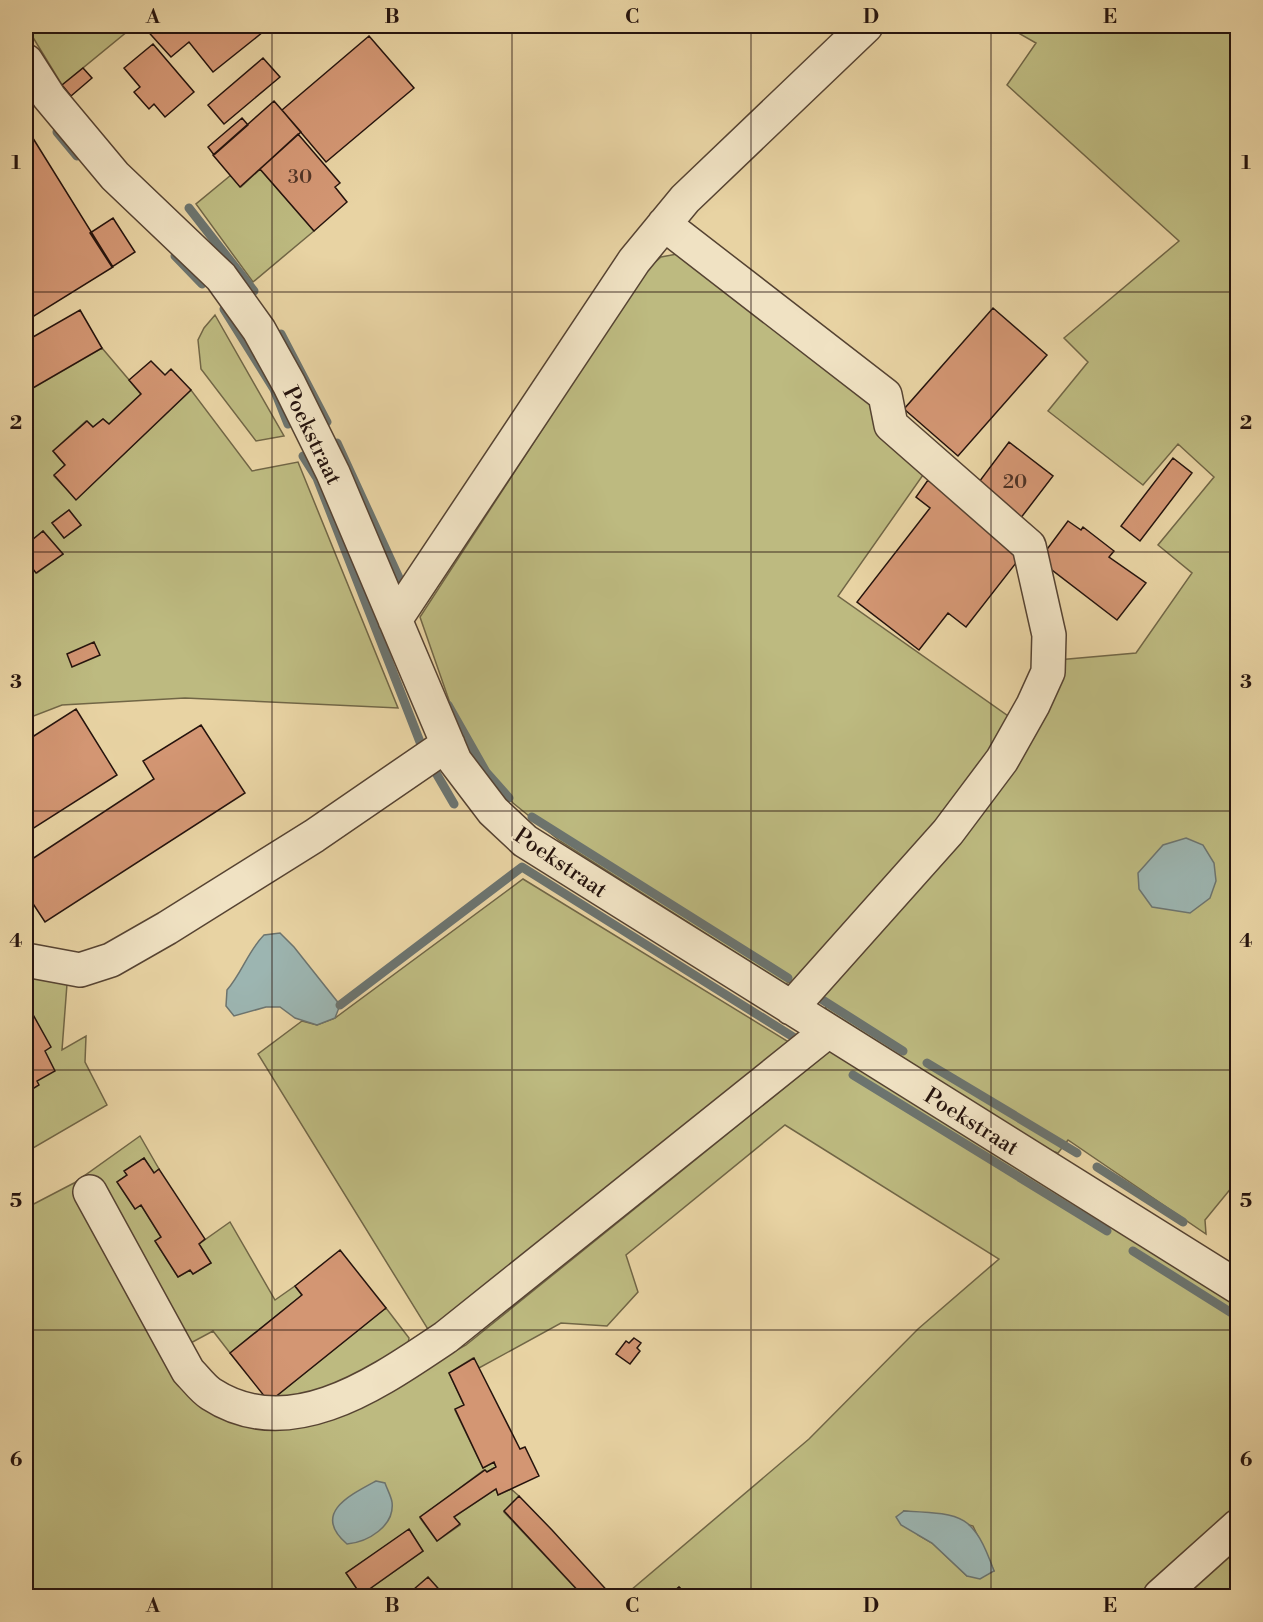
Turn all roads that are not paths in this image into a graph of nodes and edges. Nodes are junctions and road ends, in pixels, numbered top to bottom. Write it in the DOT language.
graph roads {
  1 [pos="866,26"];
  2 [pos="26,61"];
  3 [pos="664,224"];
  4 [pos="395,620"];
  5 [pos="448,744"];
  6 [pos="26,960"];
  7 [pos="791,1008"];
  8 [pos="828,1031"];
  9 [pos="90,1192"];
  10 [pos="1238,1287"];
  11 [pos="1238,1526"];
  12 [pos="1160,1596"];
  1 -- 3 [label="street"];
  2 -- 4 [label="street, Poekstraat"];
  3 -- 4 [label="street"];
  3 -- 7 [label="street"];
  4 -- 5 [label="street, Poekstraat"];
  5 -- 6 [label="street"];
  5 -- 7 [label="street, Poekstraat"];
  7 -- 8 [label="street, Poekstraat"];
  8 -- 9 [label="street"];
  8 -- 10 [label="street, Poekstraat"];
  11 -- 12 [label="street"];
}
